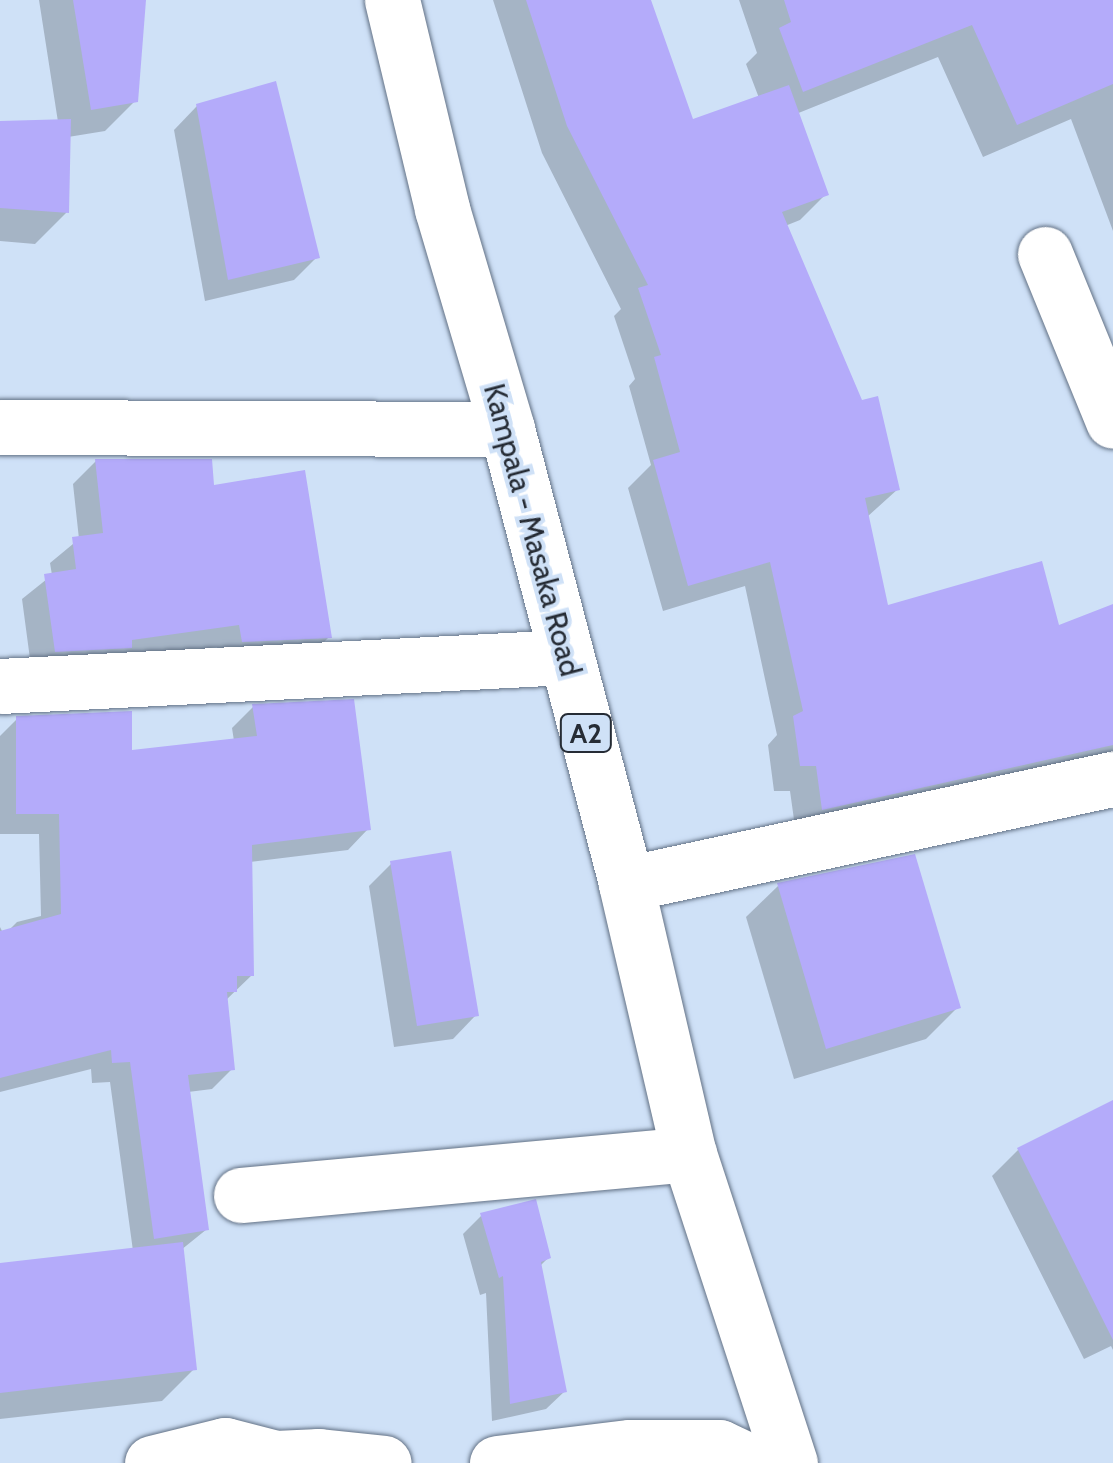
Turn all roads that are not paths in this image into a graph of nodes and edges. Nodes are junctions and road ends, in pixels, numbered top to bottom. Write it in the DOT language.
graph roads {
  1 [pos="392,0"];
  2 [pos="1044,254"];
  3 [pos="1113,421"];
  4 [pos="0,427"];
  5 [pos="507,429"];
  6 [pos="566,656"];
  7 [pos="0,686"];
  8 [pos="1113,779"];
  9 [pos="626,884"];
  10 [pos="688,1154"];
  11 [pos="241,1196"];
  12 [pos="152,1463"];
  13 [pos="384,1463"];
  14 [pos="497,1463"];
  15 [pos="754,1463"];
  16 [pos="790,1463"];
  1 -- 5 [label="main road, Kampala - Masaka Road / A2"];
  2 -- 3 [label="main road"];
  4 -- 5 [label="main road"];
  5 -- 6 [label="main road, Kampala - Masaka Road / A2"];
  6 -- 7 [label="main road"];
  6 -- 9 [label="main road, Kampala - Masaka Road / A2"];
  8 -- 9 [label="main road"];
  9 -- 10 [label="main road, Kampala - Masaka Road / A2"];
  10 -- 11 [label="main road"];
  10 -- 16 [label="main road, Kampala - Masaka Road / A2"];
  12 -- 13 [label="main road"];
  14 -- 15 [label="main road"];
}
